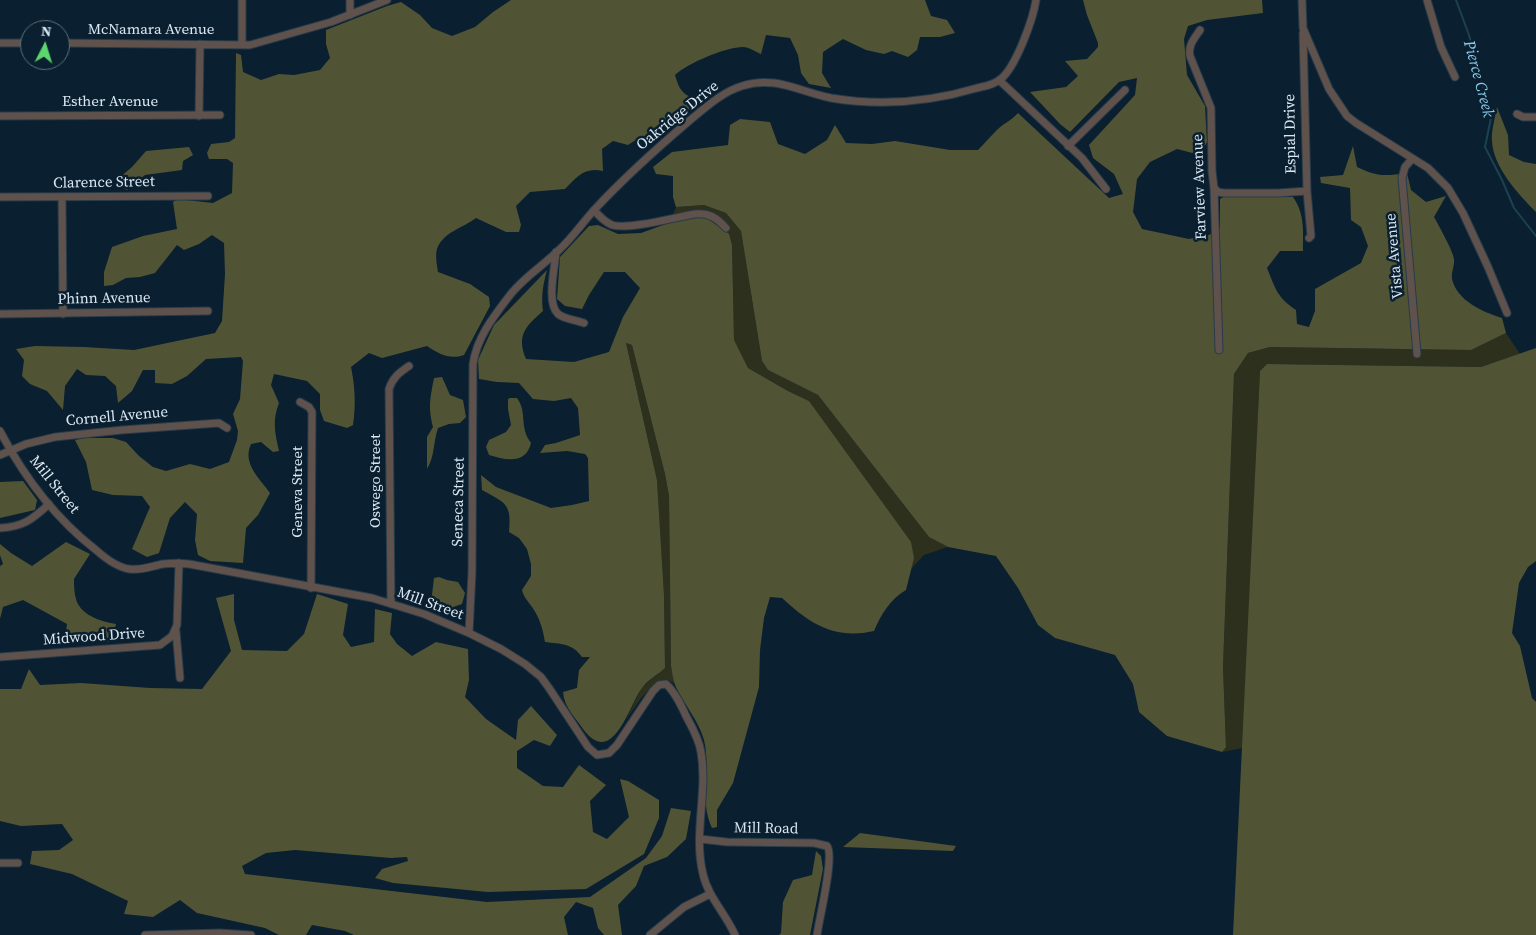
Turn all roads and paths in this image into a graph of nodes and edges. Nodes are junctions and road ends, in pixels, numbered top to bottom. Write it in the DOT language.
graph roads {
  1 [pos="242,0"];
  2 [pos="350,0"];
  3 [pos="387,0"];
  4 [pos="1036,0"];
  5 [pos="1302,0"];
  6 [pos="1427,0"];
  7 [pos="350,15"];
  8 [pos="1303,28"];
  9 [pos="1200,30"];
  10 [pos="0,43"];
  11 [pos="20,43"];
  12 [pos="70,44"];
  13 [pos="200,44"];
  14 [pos="242,45"];
  15 [pos="1455,76"];
  16 [pos="999,80"];
  17 [pos="1125,90"];
  18 [pos="1517,114"];
  19 [pos="220,115"];
  20 [pos="0,116"];
  21 [pos="199,116"];
  22 [pos="1536,117"];
  23 [pos="1068,146"];
  24 [pos="1412,159"];
  25 [pos="1214,188"];
  26 [pos="1106,189"];
  27 [pos="1307,191"];
  28 [pos="208,196"];
  29 [pos="0,197"];
  30 [pos="62,198"];
  31 [pos="594,210"];
  32 [pos="726,228"];
  33 [pos="1310,238"];
  34 [pos="556,252"];
  35 [pos="208,311"];
  36 [pos="1507,313"];
  37 [pos="0,314"];
  38 [pos="63,314"];
  39 [pos="584,323"];
  40 [pos="1219,350"];
  41 [pos="1417,354"];
  42 [pos="409,366"];
  43 [pos="473,371"];
  44 [pos="300,402"];
  45 [pos="228,428"];
  46 [pos="0,431"];
  47 [pos="10,451"];
  48 [pos="0,456"];
  49 [pos="49,504"];
  50 [pos="0,528"];
  51 [pos="179,563"];
  52 [pos="311,588"];
  53 [pos="391,604"];
  54 [pos="176,630"];
  55 [pos="469,633"];
  56 [pos="0,656"];
  57 [pos="180,678"];
  58 [pos="700,839"];
  59 [pos="0,863"];
  60 [pos="18,863"];
  61 [pos="710,894"];
  62 [pos="194,934"];
  63 [pos="145,935"];
  64 [pos="251,935"];
  65 [pos="650,935"];
  66 [pos="735,935"];
  67 [pos="817,935"];
  1 -- 14 [label="street"];
  2 -- 7 [label="street"];
  3 -- 7 [label="street, McNamara Avenue"];
  4 -- 16 [label="street"];
  5 -- 8 [label="street, Espial Drive"];
  6 -- 15 [label="street"];
  7 -- 14 [label="street, McNamara Avenue"];
  8 -- 24 [label="street"];
  8 -- 27 [label="street, Espial Drive"];
  9 -- 25 [label="street, Farview Avenue"];
  10 -- 11 [label="street"];
  12 -- 13 [label="street, McNamara Avenue"];
  13 -- 14 [label="street, McNamara Avenue"];
  13 -- 21 [label="street"];
  16 -- 23 [label="street"];
  16 -- 31 [label="street, Oakridge Drive"];
  17 -- 23 [label="street"];
  18 -- 22 [label="street"];
  19 -- 21 [label="street, Esther Avenue"];
  20 -- 21 [label="street, Esther Avenue"];
  23 -- 26 [label="street"];
  24 -- 36 [label="street"];
  24 -- 41 [label="street, Vista Avenue"];
  25 -- 27 [label="street"];
  25 -- 40 [label="street, Farview Avenue"];
  27 -- 33 [label="street, Espial Drive"];
  28 -- 30 [label="street, Clarence Street"];
  29 -- 30 [label="street, Clarence Street"];
  30 -- 38 [label="street"];
  31 -- 32 [label="street"];
  31 -- 34 [label="street, Oakridge Drive"];
  34 -- 39 [label="street"];
  34 -- 43 [label="street, Oakridge Drive"];
  35 -- 38 [label="street, Phinn Avenue"];
  37 -- 38 [label="street, Phinn Avenue"];
  42 -- 53 [label="street, Oswego Street"];
  43 -- 55 [label="street, Seneca Street"];
  44 -- 52 [label="street, Geneva Street"];
  45 -- 47 [label="street, Cornell Avenue"];
  46 -- 47 [label="street, Mill Street"];
  47 -- 48 [label="street, Cornell Avenue"];
  47 -- 49 [label="street, Mill Street"];
  49 -- 50 [label="street"];
  49 -- 51 [label="street, Mill Street"];
  51 -- 52 [label="street, Mill Street"];
  51 -- 54 [label="street"];
  52 -- 53 [label="street, Mill Street"];
  53 -- 55 [label="street, Mill Street"];
  54 -- 56 [label="street, Midwood Drive"];
  54 -- 57 [label="street"];
  55 -- 58 [label="street, Mill Street"];
  58 -- 61 [label="street"];
  58 -- 67 [label="street, Mill Road"];
  59 -- 60 [label="street"];
  61 -- 65 [label="street"];
  61 -- 66 [label="street"];
  62 -- 63 [label="street"];
  62 -- 64 [label="street"];
}
